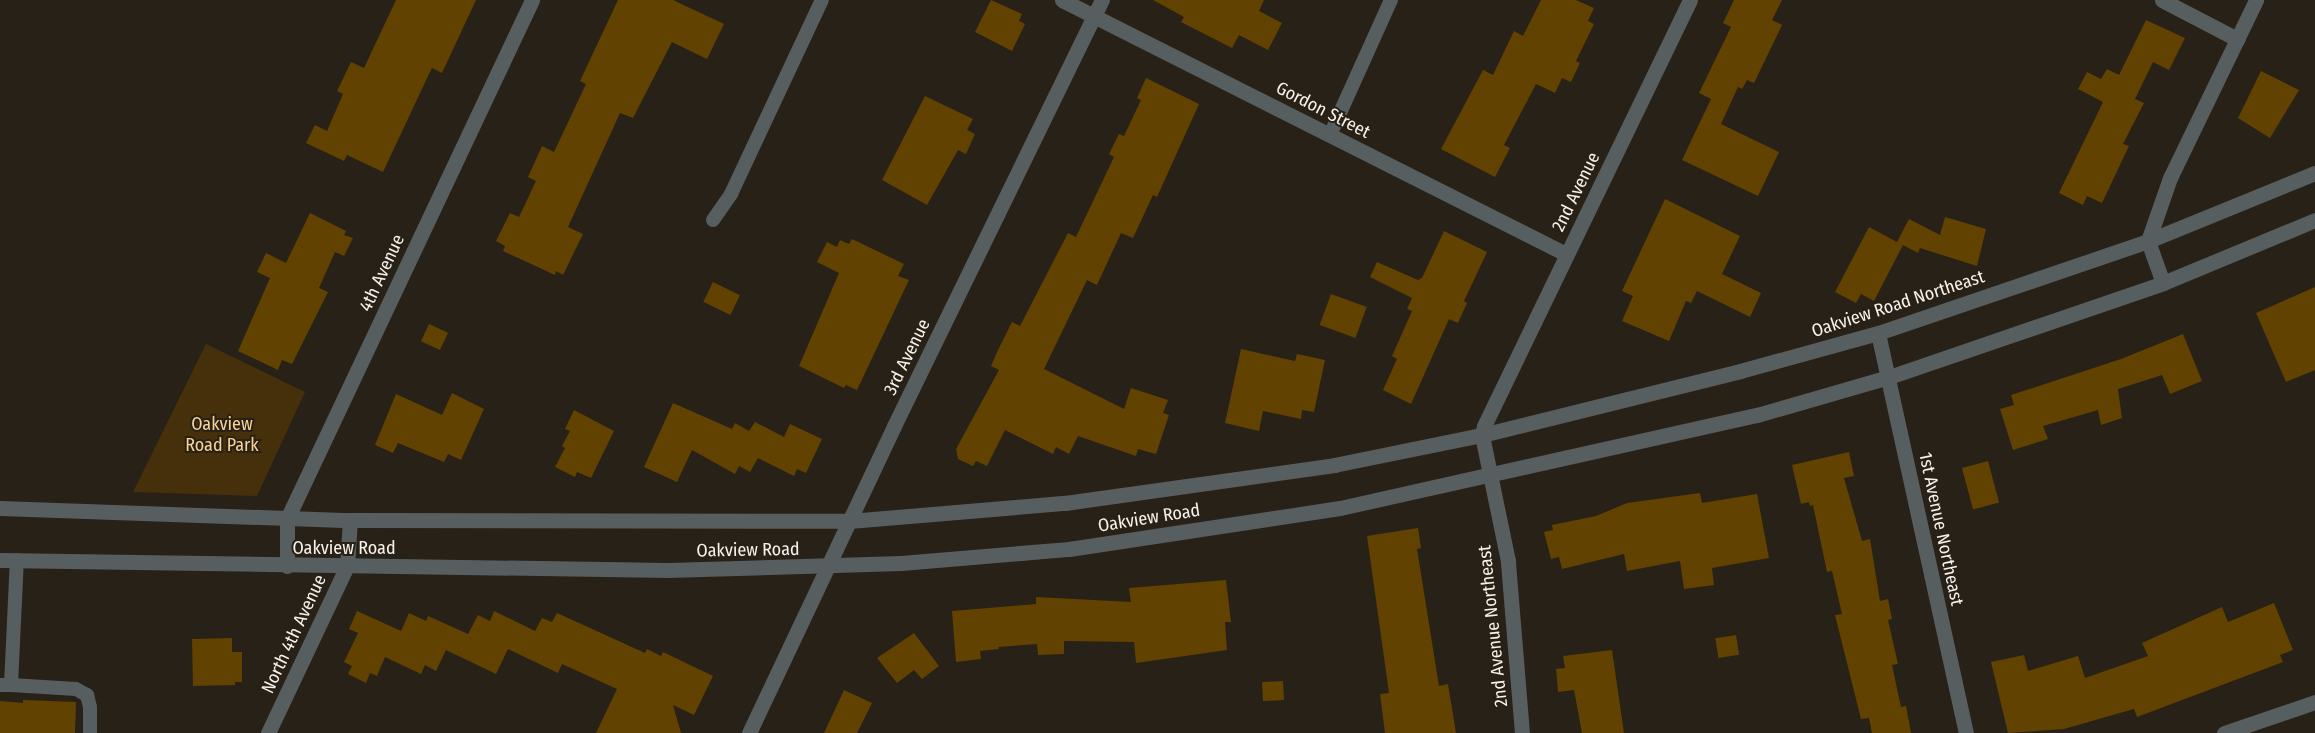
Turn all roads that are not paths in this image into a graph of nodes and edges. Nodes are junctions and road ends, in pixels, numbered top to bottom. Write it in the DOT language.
graph roads {
  1 [pos="532,0"];
  2 [pos="822,0"];
  3 [pos="1062,0"];
  4 [pos="1102,0"];
  5 [pos="1391,0"];
  6 [pos="1690,0"];
  7 [pos="2162,0"];
  8 [pos="2256,0"];
  9 [pos="1094,16"];
  10 [pos="2238,40"];
  11 [pos="1330,135"];
  12 [pos="2315,173"];
  13 [pos="713,220"];
  14 [pos="2315,220"];
  15 [pos="2148,241"];
  16 [pos="1566,254"];
  17 [pos="2163,283"];
  18 [pos="1878,333"];
  19 [pos="1889,377"];
  20 [pos="1482,435"];
  21 [pos="1490,477"];
  22 [pos="0,508"];
  23 [pos="287,519"];
  24 [pos="350,520"];
  25 [pos="849,521"];
  26 [pos="0,560"];
  27 [pos="17,560"];
  28 [pos="287,566"];
  29 [pos="347,566"];
  30 [pos="828,566"];
  31 [pos="5,685"];
  32 [pos="2315,702"];
  33 [pos="90,733"];
  34 [pos="268,733"];
  35 [pos="749,733"];
  36 [pos="1522,733"];
  37 [pos="1966,733"];
  38 [pos="2224,733"];
  1 -- 23 [label="street, 4th Avenue"];
  2 -- 13 [label="lane"];
  3 -- 9 [label="street, Gordon Street"];
  4 -- 9 [label="street, 3rd Avenue"];
  5 -- 11 [label="lane"];
  6 -- 16 [label="street, 2nd Avenue"];
  7 -- 10 [label="street"];
  8 -- 10 [label="street"];
  9 -- 11 [label="street, Gordon Street"];
  9 -- 25 [label="street, 3rd Avenue"];
  10 -- 15 [label="street"];
  11 -- 16 [label="street, Gordon Street"];
  12 -- 15 [label="street, Oakview Road Northeast"];
  14 -- 17 [label="street"];
  15 -- 17 [label="street"];
  15 -- 18 [label="street, Oakview Road Northeast"];
  16 -- 20 [label="street, 2nd Avenue"];
  17 -- 19 [label="street"];
  18 -- 19 [label="street, 1st Avenue Northeast"];
  18 -- 20 [label="street, Oakview Road Northeast"];
  19 -- 21 [label="street"];
  19 -- 37 [label="street, 1st Avenue Northeast"];
  20 -- 21 [label="street, 2nd Avenue Northeast"];
  20 -- 25 [label="street, Oakview Road"];
  21 -- 30 [label="street, Oakview Road"];
  21 -- 36 [label="street, 2nd Avenue Northeast"];
  22 -- 23 [label="street, Oakview Road"];
  23 -- 24 [label="street, Oakview Road"];
  23 -- 28 [label="street, 4th Avenue"];
  24 -- 25 [label="street, Oakview Road"];
  24 -- 29 [label="street, North 4th Avenue"];
  25 -- 30 [label="street, 3rd Avenue"];
  26 -- 27 [label="street, Oakview Road"];
  27 -- 28 [label="street, Oakview Road"];
  27 -- 31 [label="lane"];
  28 -- 29 [label="street, Oakview Road"];
  29 -- 30 [label="street, Oakview Road"];
  29 -- 34 [label="street, North 4th Avenue"];
  30 -- 35 [label="street, 3rd Avenue"];
  31 -- 33 [label="lane"];
  32 -- 38 [label="street"];
}
